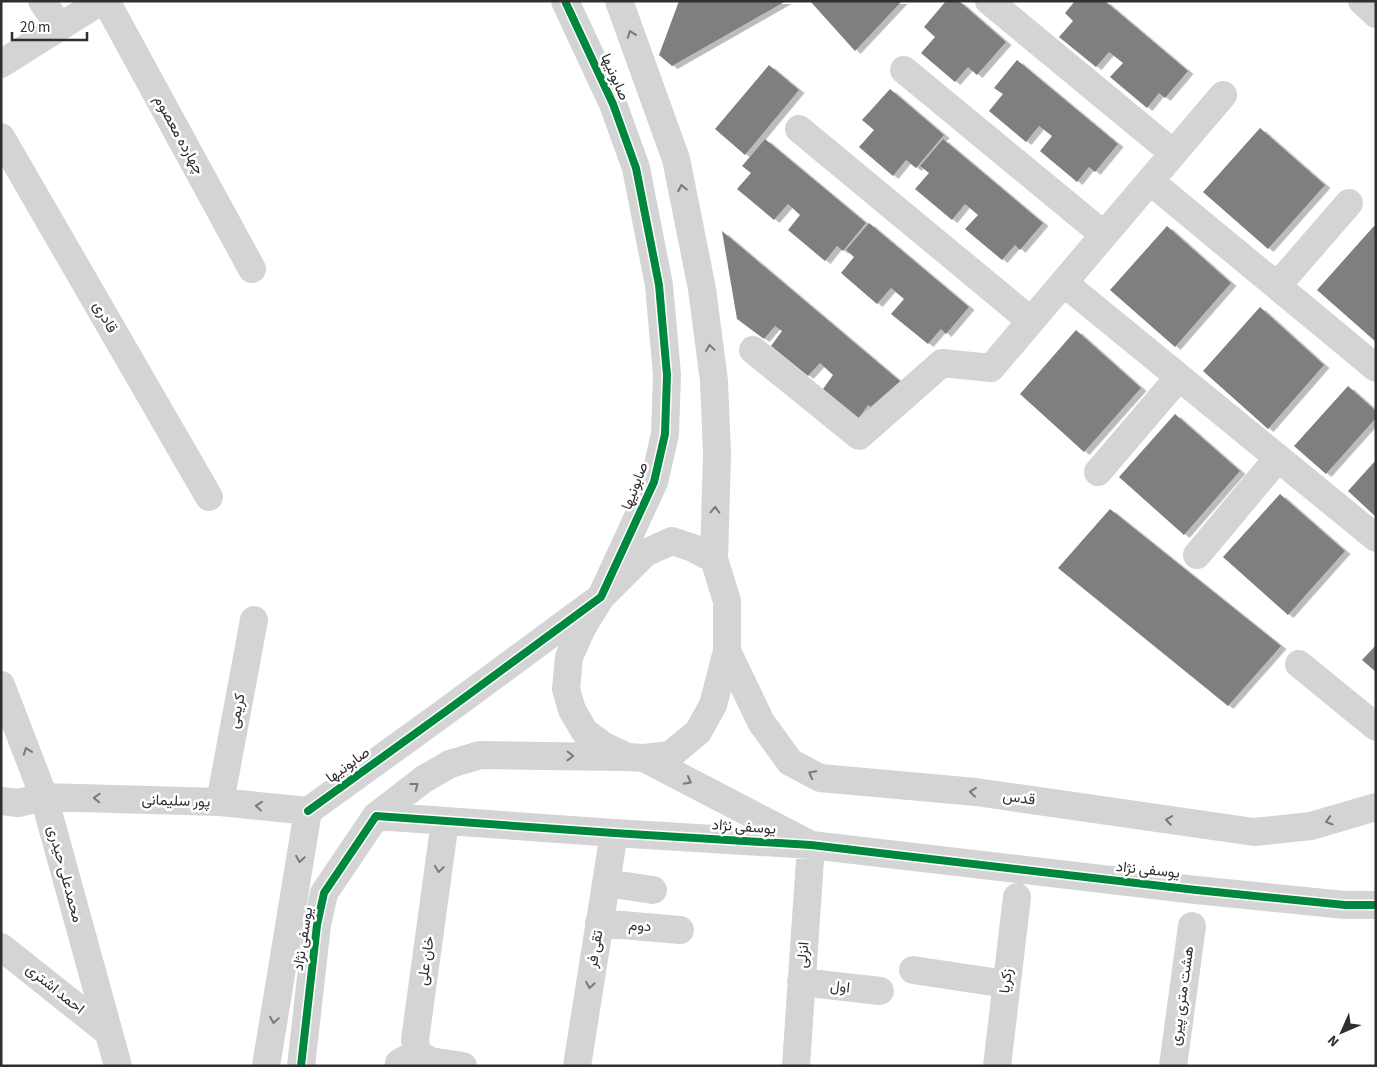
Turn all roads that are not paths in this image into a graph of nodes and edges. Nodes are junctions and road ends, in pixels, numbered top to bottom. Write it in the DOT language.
graph roads {
  1 [pos="42,1"];
  2 [pos="101,1"];
  3 [pos="106,1"];
  4 [pos="620,1"];
  5 [pos="989,1"];
  6 [pos="1362,1"];
  7 [pos="568,3"];
  8 [pos="1376,14"];
  9 [pos="60,27"];
  10 [pos="1,64"];
  11 [pos="904,70"];
  12 [pos="1222,96"];
  13 [pos="799,129"];
  14 [pos="1,137"];
  15 [pos="1173,153"];
  16 [pos="1150,181"];
  17 [pos="1349,204"];
  18 [pos="1104,235"];
  19 [pos="252,269"];
  20 [pos="1064,283"];
  21 [pos="1277,286"];
  22 [pos="1031,321"];
  23 [pos="752,350"];
  24 [pos="1376,368"];
  25 [pos="1179,377"];
  26 [pos="1278,458"];
  27 [pos="1098,472"];
  28 [pos="210,497"];
  29 [pos="1376,538"];
  30 [pos="1197,555"];
  31 [pos="714,559"];
  32 [pos="600,597"];
  33 [pos="254,620"];
  34 [pos="727,652"];
  35 [pos="1300,664"];
  36 [pos="1,685"];
  37 [pos="1376,727"];
  38 [pos="636,758"];
  39 [pos="44,797"];
  40 [pos="1,801"];
  41 [pos="220,802"];
  42 [pos="1376,807"];
  43 [pos="308,811"];
  44 [pos="376,816"];
  45 [pos="445,821"];
  46 [pos="614,833"];
  47 [pos="811,845"];
  48 [pos="606,883"];
  49 [pos="652,890"];
  50 [pos="1016,897"];
  51 [pos="1376,905"];
  52 [pos="600,922"];
  53 [pos="1192,926"];
  54 [pos="680,930"];
  55 [pos="1,947"];
  56 [pos="913,970"];
  57 [pos="801,982"];
  58 [pos="1006,984"];
  59 [pos="880,991"];
  60 [pos="108,1032"];
  61 [pos="408,1059"];
  62 [pos="118,1066"];
  63 [pos="266,1066"];
  64 [pos="301,1066"];
  65 [pos="463,1066"];
  66 [pos="577,1066"];
  67 [pos="796,1066"];
  68 [pos="997,1066"];
  69 [pos="1173,1066"];
  1 -- 9 [label="street"];
  2 -- 9 [label="street"];
  3 -- 19 [label="street, چهارده معصوم"];
  31 -- 4 [label="street, صابونیها, one-way"];
  5 -- 15 [label="street"];
  6 -- 8 [label="street"];
  7 -- 32 [label="street, صابونیها"];
  9 -- 10 [label="street"];
  11 -- 18 [label="street"];
  12 -- 15 [label="street"];
  13 -- 22 [label="street"];
  14 -- 28 [label="street, قادری"];
  15 -- 16 [label="street"];
  16 -- 18 [label="street"];
  16 -- 21 [label="street"];
  17 -- 21 [label="street"];
  18 -- 20 [label="street"];
  20 -- 22 [label="street"];
  20 -- 25 [label="street"];
  21 -- 24 [label="street"];
  22 -- 23 [label="street"];
  25 -- 26 [label="street"];
  25 -- 27 [label="street"];
  26 -- 29 [label="street"];
  26 -- 30 [label="street"];
  31 -- 32 [label="street"];
  31 -- 34 [label="street, صابونیها"];
  32 -- 38 [label="street"];
  32 -- 43 [label="street, صابونیها"];
  33 -- 41 [label="street, کریمی"];
  34 -- 38 [label="street"];
  42 -- 34 [label="street, قدس, one-way"];
  35 -- 37 [label="street"];
  39 -- 36 [label="street, محمدعلی حیدری, one-way"];
  44 -- 38 [label="street, one-way"];
  38 -- 47 [label="street, one-way"];
  39 -- 40 [label="street, پور سلیمانی"];
  41 -- 39 [label="street, پور سلیمانی, one-way"];
  39 -- 60 [label="street, محمدعلی حیدری"];
  43 -- 41 [label="street, پور سلیمانی, one-way"];
  43 -- 63 [label="street, یوسفی نژاد, one-way"];
  44 -- 45 [label="street, یوسفی نژاد"];
  44 -- 64 [label="street, یوسفی نژاد"];
  45 -- 46 [label="street, یوسفی نژاد"];
  45 -- 61 [label="street, خان علی, one-way"];
  46 -- 47 [label="street, یوسفی نژاد"];
  46 -- 48 [label="street, تقی فر"];
  47 -- 51 [label="street, یوسفی نژاد"];
  47 -- 57 [label="street, انزلی"];
  48 -- 49 [label="street"];
  48 -- 52 [label="street, تقی فر"];
  50 -- 58 [label="street, زکریا"];
  52 -- 54 [label="street, دوم"];
  52 -- 66 [label="street, تقی فر, one-way"];
  53 -- 69 [label="street, هشت متری پیری"];
  55 -- 60 [label="street, احمد اشتری"];
  56 -- 58 [label="street"];
  57 -- 59 [label="street, اول"];
  57 -- 67 [label="street, انزلی"];
  58 -- 68 [label="street, زکریا"];
  60 -- 62 [label="street, محمدعلی حیدری"];
  61 -- 65 [label="street, خان علی"];
}
